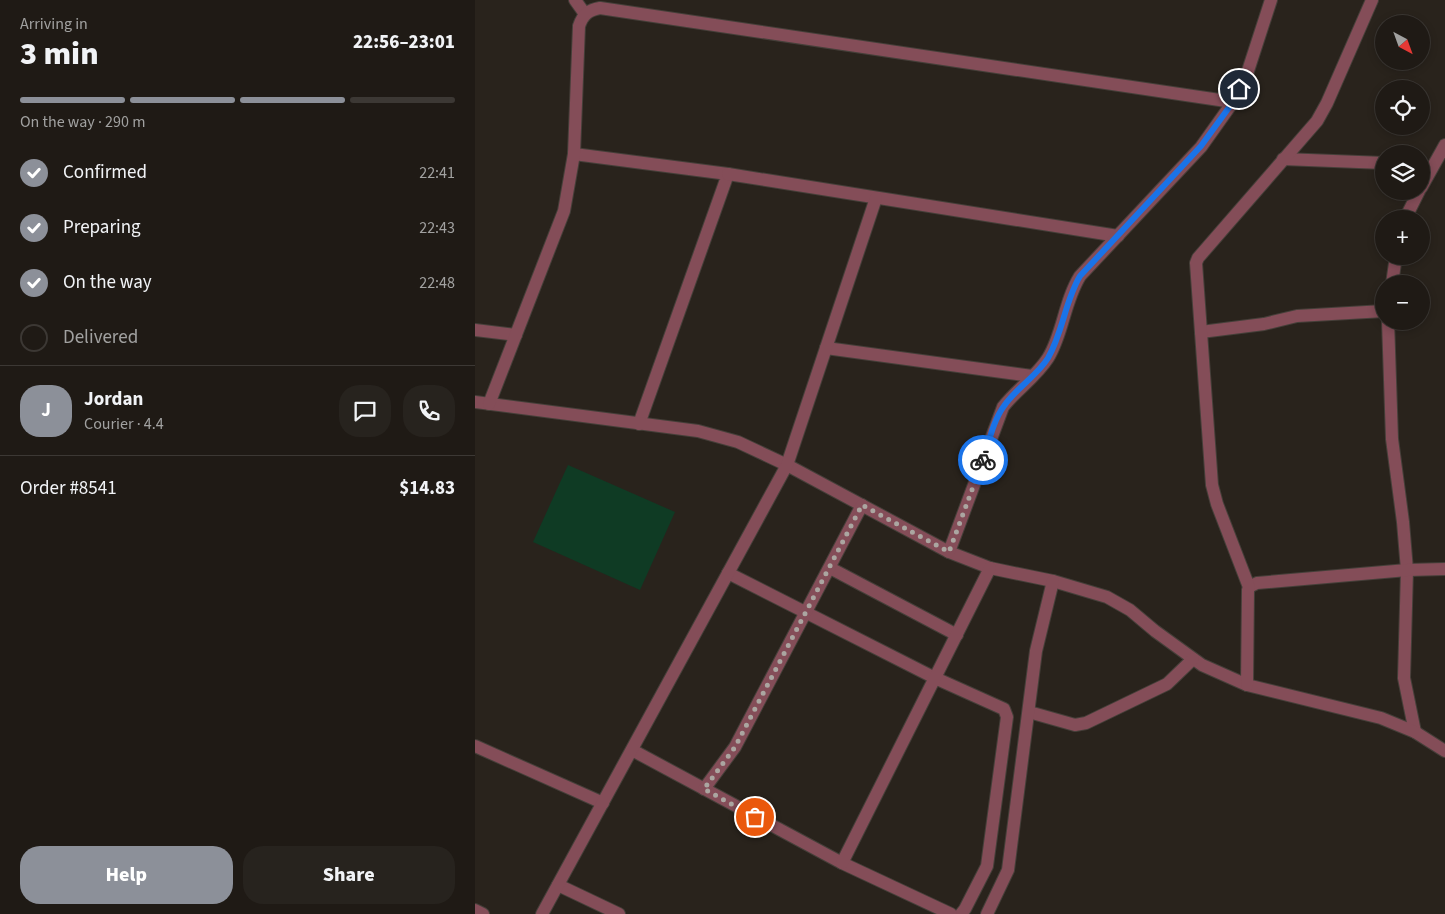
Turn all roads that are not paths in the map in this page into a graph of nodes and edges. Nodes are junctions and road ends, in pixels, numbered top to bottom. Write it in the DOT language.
graph roads {
  1 [pos="575,0"];
  2 [pos="1271,0"];
  3 [pos="1372,0"];
  4 [pos="585,14"];
  5 [pos="1233,102"];
  6 [pos="1445,145"];
  7 [pos="574,154"];
  8 [pos="1283,159"];
  9 [pos="1430,162"];
  10 [pos="1375,163"];
  11 [pos="728,174"];
  12 [pos="876,198"];
  13 [pos="1119,236"];
  14 [pos="1375,312"];
  15 [pos="475,330"];
  16 [pos="1388,330"];
  17 [pos="1201,332"];
  18 [pos="516,335"];
  19 [pos="826,348"];
  20 [pos="1032,376"];
  21 [pos="475,402"];
  22 [pos="489,404"];
  23 [pos="639,424"];
  24 [pos="787,465"];
  25 [pos="862,505"];
  26 [pos="949,552"];
  27 [pos="830,568"];
  28 [pos="990,568"];
  29 [pos="1445,569"];
  30 [pos="1407,570"];
  31 [pos="728,573"];
  32 [pos="1053,582"];
  33 [pos="1249,587"];
  34 [pos="807,612"];
  35 [pos="957,635"];
  36 [pos="1193,658"];
  37 [pos="935,678"];
  38 [pos="1247,685"];
  39 [pos="1029,712"];
  40 [pos="1415,732"];
  41 [pos="475,746"];
  42 [pos="632,750"];
  43 [pos="1445,751"];
  44 [pos="704,789"];
  45 [pos="603,803"];
  46 [pos="842,863"];
  47 [pos="558,885"];
  48 [pos="475,910"];
  49 [pos="483,914"];
  50 [pos="542,914"];
  51 [pos="619,914"];
  52 [pos="951,914"];
  53 [pos="961,914"];
  54 [pos="987,914"];
  1 -- 4 [label="street"];
  2 -- 5 [label="street"];
  3 -- 8 [label="street"];
  4 -- 5 [label="street"];
  4 -- 7 [label="street"];
  5 -- 13 [label="street"];
  6 -- 9 [label="street"];
  7 -- 11 [label="street"];
  7 -- 18 [label="street"];
  8 -- 10 [label="street"];
  8 -- 17 [label="street"];
  11 -- 12 [label="street"];
  11 -- 23 [label="street"];
  12 -- 13 [label="street"];
  12 -- 19 [label="street"];
  13 -- 20 [label="street"];
  14 -- 17 [label="street"];
  15 -- 18 [label="street"];
  16 -- 30 [label="street"];
  17 -- 33 [label="street"];
  18 -- 22 [label="street"];
  19 -- 20 [label="street"];
  19 -- 24 [label="street"];
  20 -- 26 [label="street"];
  21 -- 22 [label="street"];
  22 -- 23 [label="street"];
  23 -- 24 [label="street"];
  24 -- 25 [label="street"];
  24 -- 31 [label="street"];
  25 -- 26 [label="street"];
  25 -- 27 [label="street"];
  26 -- 28 [label="street"];
  27 -- 34 [label="street"];
  27 -- 35 [label="street"];
  28 -- 32 [label="street"];
  28 -- 35 [label="street"];
  29 -- 30 [label="street"];
  30 -- 33 [label="street"];
  30 -- 40 [label="street"];
  31 -- 34 [label="street"];
  31 -- 42 [label="street"];
  32 -- 36 [label="street"];
  32 -- 39 [label="street"];
  33 -- 38 [label="street"];
  34 -- 37 [label="street"];
  34 -- 44 [label="street"];
  35 -- 37 [label="street"];
  36 -- 38 [label="street"];
  36 -- 39 [label="street"];
  37 -- 46 [label="street"];
  37 -- 53 [label="street"];
  38 -- 40 [label="street"];
  39 -- 54 [label="street"];
  40 -- 43 [label="street"];
  41 -- 45 [label="street"];
  42 -- 44 [label="street"];
  42 -- 45 [label="street"];
  44 -- 46 [label="street"];
  45 -- 47 [label="street"];
  46 -- 52 [label="street"];
  47 -- 50 [label="street"];
  47 -- 51 [label="street"];
  48 -- 49 [label="street"];
}
